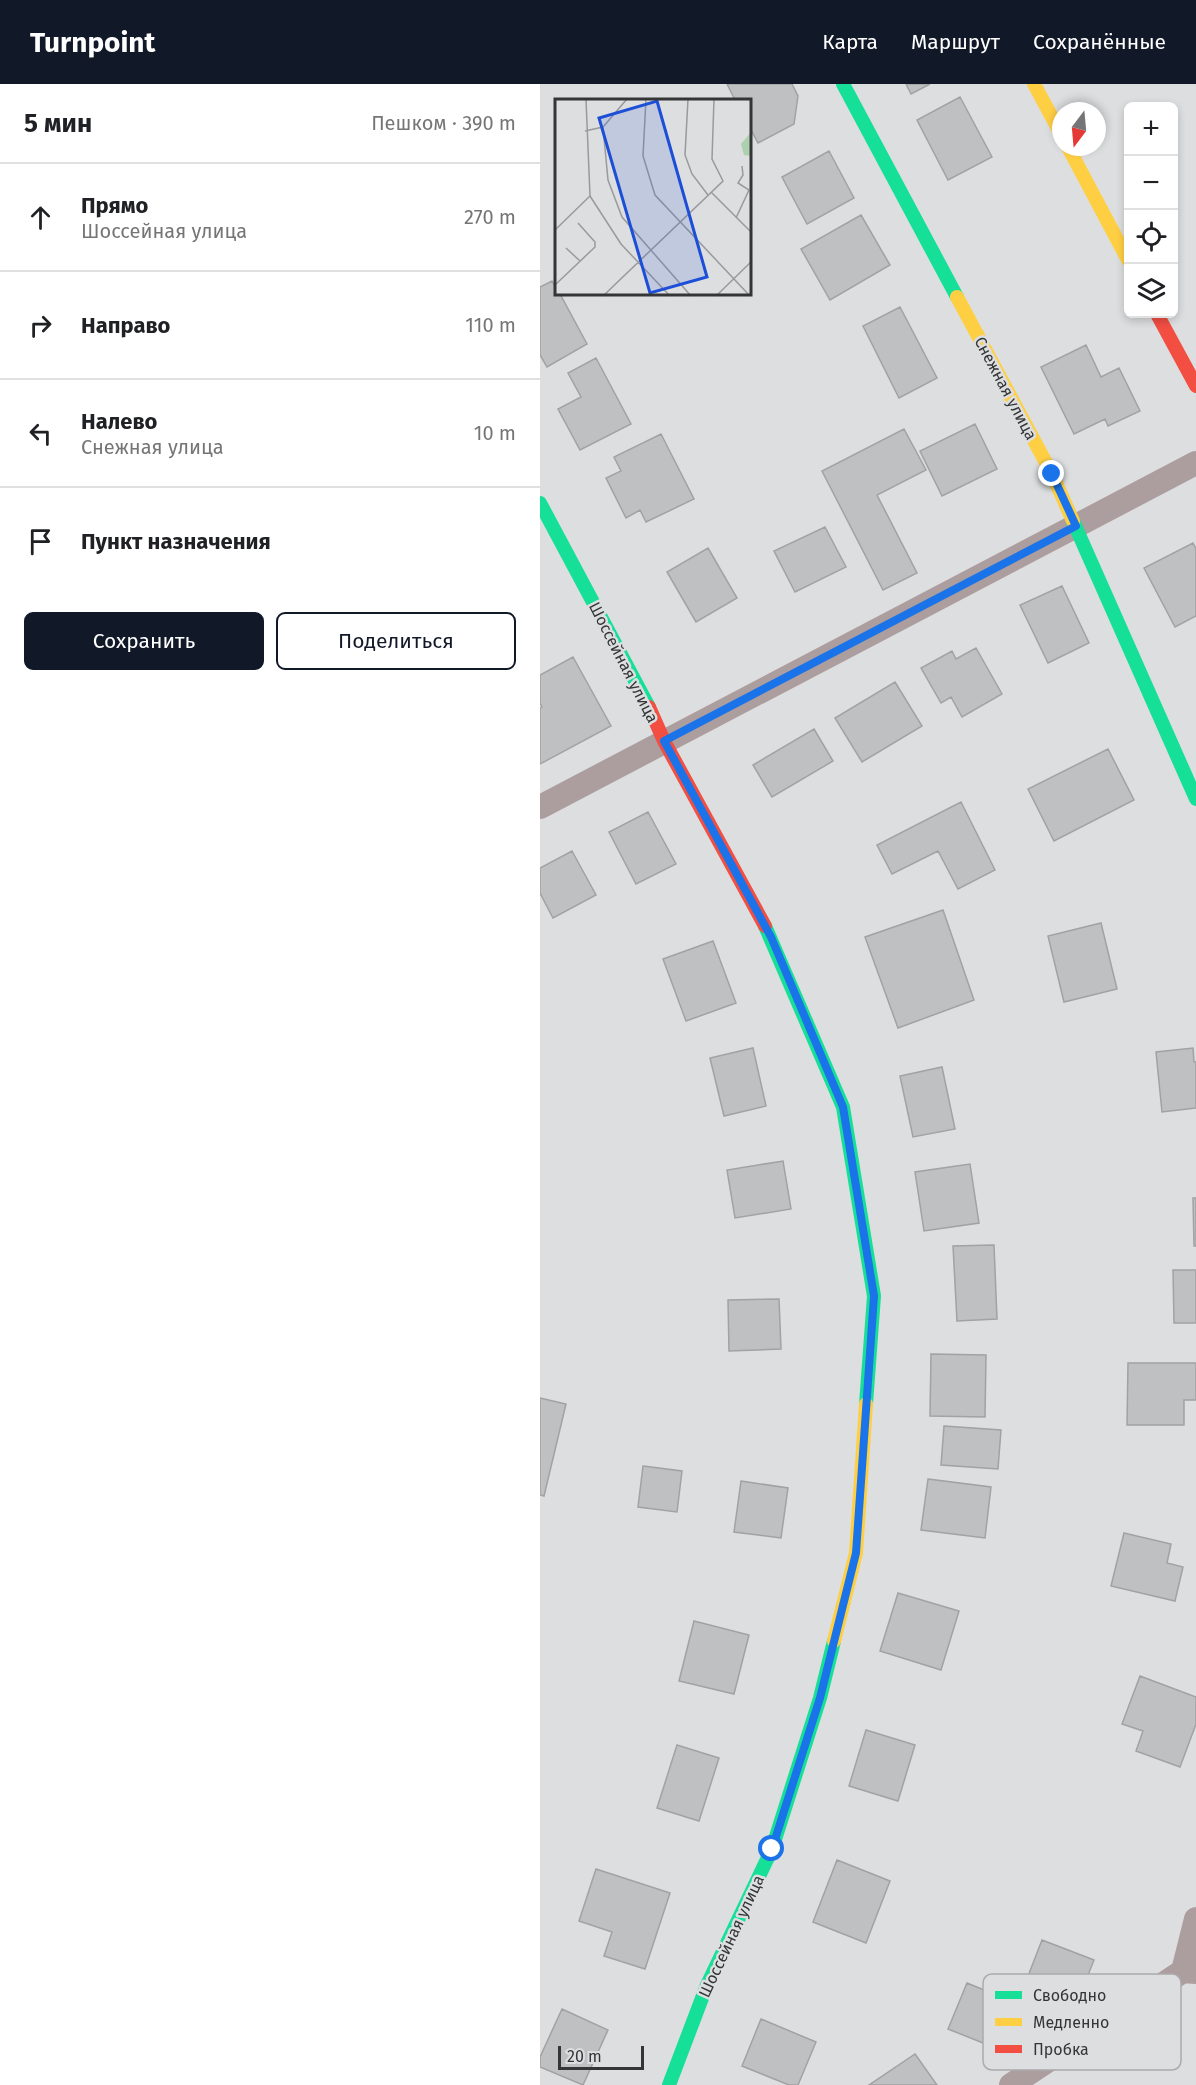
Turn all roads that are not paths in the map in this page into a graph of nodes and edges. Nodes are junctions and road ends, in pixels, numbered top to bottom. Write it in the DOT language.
graph roads {
  1 [pos="843,84"];
  2 [pos="1041,86"];
  3 [pos="1052,113"];
  4 [pos="1073,156"];
  5 [pos="1124,252"];
  6 [pos="1159,318"];
  7 [pos="1196,386"];
  8 [pos="1196,463"];
  9 [pos="540,503"];
  10 [pos="1076,526"];
  11 [pos="664,741"];
  12 [pos="1196,799"];
  13 [pos="540,807"];
  14 [pos="1196,1919"];
  15 [pos="1189,1972"];
  16 [pos="1035,2070"];
  17 [pos="669,2085"];
  18 [pos="1011,2085"];
  1 -- 10 [label="street, Снежная улица"];
  2 -- 3 [label="street"];
  4 -- 5 [label="street"];
  6 -- 7 [label="street"];
  8 -- 10 [label="street"];
  9 -- 11 [label="street, Шоссейная улица"];
  10 -- 11 [label="street"];
  10 -- 12 [label="street, Снежная улица"];
  11 -- 13 [label="street"];
  11 -- 17 [label="street, Шоссейная улица"];
  14 -- 15 [label="street"];
  16 -- 18 [label="street"];
}
